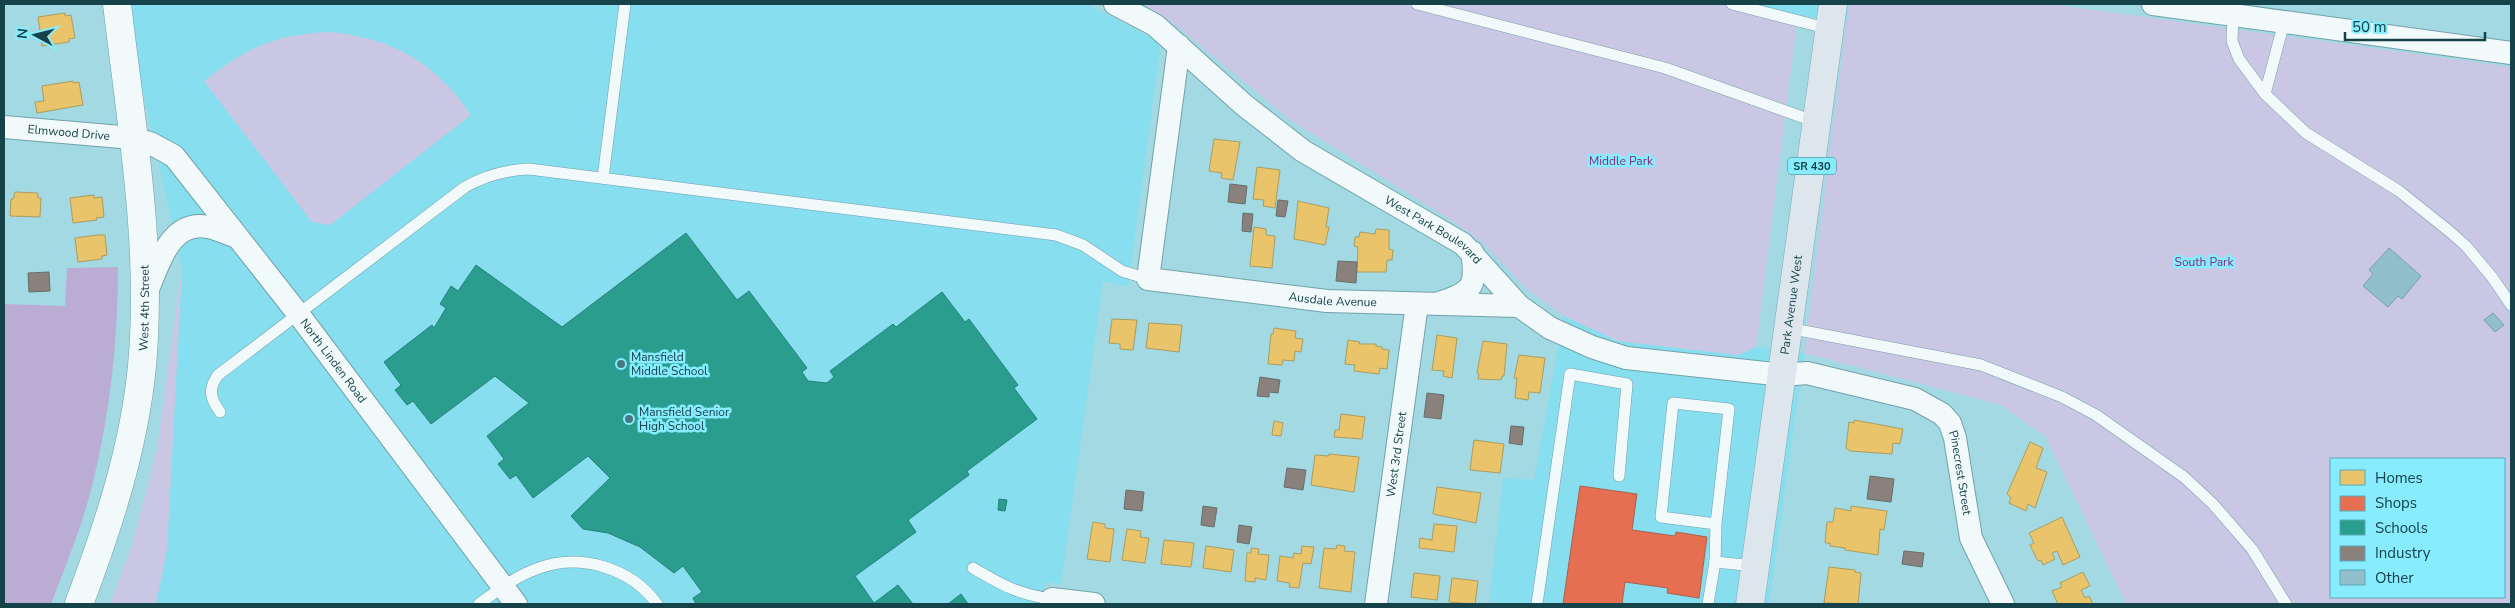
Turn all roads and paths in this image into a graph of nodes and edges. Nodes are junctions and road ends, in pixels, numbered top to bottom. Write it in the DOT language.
graph roads {
  1 [pos="117,4"];
  2 [pos="625,4"];
  3 [pos="1116,4"];
  4 [pos="1417,4"];
  5 [pos="1732,4"];
  6 [pos="2153,4"];
  7 [pos="2233,15"];
  8 [pos="2271,15"];
  9 [pos="1831,16"];
  10 [pos="1179,46"];
  11 [pos="2511,52"];
  12 [pos="2265,94"];
  13 [pos="1818,122"];
  14 [pos="4,128"];
  15 [pos="133,138"];
  16 [pos="603,178"];
  17 [pos="237,237"];
  18 [pos="1472,252"];
  19 [pos="1148,279"];
  20 [pos="145,296"];
  21 [pos="1426,304"];
  22 [pos="2511,305"];
  23 [pos="1519,306"];
  24 [pos="299,314"];
  25 [pos="1788,328"];
  26 [pos="1627,371"];
  27 [pos="1782,375"];
  28 [pos="220,412"];
  29 [pos="1619,476"];
  30 [pos="1716,524"];
  31 [pos="1715,562"];
  32 [pos="1755,566"];
  33 [pos="972,568"];
  34 [pos="503,586"];
  35 [pos="1051,602"];
  36 [pos="79,604"];
  37 [pos="479,604"];
  38 [pos="516,604"];
  39 [pos="657,604"];
  40 [pos="1094,604"];
  41 [pos="1376,604"];
  42 [pos="1536,604"];
  43 [pos="1708,604"];
  44 [pos="1750,604"];
  45 [pos="2003,604"];
  46 [pos="2286,604"];
  1 -- 15 [label="main road, West 4th Street"];
  2 -- 16 [label="lane"];
  3 -- 10 [label="street, West Park Boulevard"];
  4 -- 13 [label="lane"];
  5 -- 9 [label="lane"];
  6 -- 7 [label="street"];
  7 -- 8 [label="street"];
  7 -- 12 [label="lane"];
  8 -- 11 [label="street"];
  8 -- 12 [label="lane"];
  9 -- 13 [label="main road, Park Avenue West / SR 430"];
  10 -- 18 [label="street, West Park Boulevard"];
  10 -- 19 [label="street"];
  12 -- 22 [label="lane"];
  13 -- 25 [label="main road, Park Avenue West / SR 430"];
  14 -- 15 [label="street, Elmwood Drive"];
  15 -- 17 [label="street, North Linden Road"];
  15 -- 20 [label="main road, West 4th Street"];
  16 -- 19 [label="lane"];
  16 -- 24 [label="lane"];
  17 -- 20 [label="street"];
  17 -- 24 [label="street, North Linden Road"];
  18 -- 21 [label="street"];
  18 -- 23 [label="street, West Park Boulevard"];
  19 -- 21 [label="street, Ausdale Avenue"];
  20 -- 36 [label="main road, West 4th Street"];
  21 -- 23 [label="street, Ausdale Avenue"];
  21 -- 41 [label="street, West 3rd Street"];
  23 -- 26 [label="street, West Park Boulevard"];
  24 -- 28 [label="lane"];
  24 -- 34 [label="street, North Linden Road"];
  25 -- 27 [label="main road, Park Avenue West / SR 430"];
  25 -- 46 [label="lane"];
  26 -- 27 [label="street, West Park Boulevard"];
  26 -- 29 [label="lane"];
  26 -- 42 [label="lane"];
  27 -- 32 [label="main road, Park Avenue West / SR 430"];
  27 -- 45 [label="street, Pinecrest Street"];
  30 -- 30 [label="lane"];
  30 -- 31 [label="lane"];
  31 -- 32 [label="lane"];
  31 -- 43 [label="lane"];
  32 -- 44 [label="main road, Park Avenue West / SR 430"];
  33 -- 35 [label="lane"];
  34 -- 37 [label="lane"];
  34 -- 38 [label="street, North Linden Road"];
  34 -- 39 [label="lane"];
  35 -- 40 [label="street"];
}
